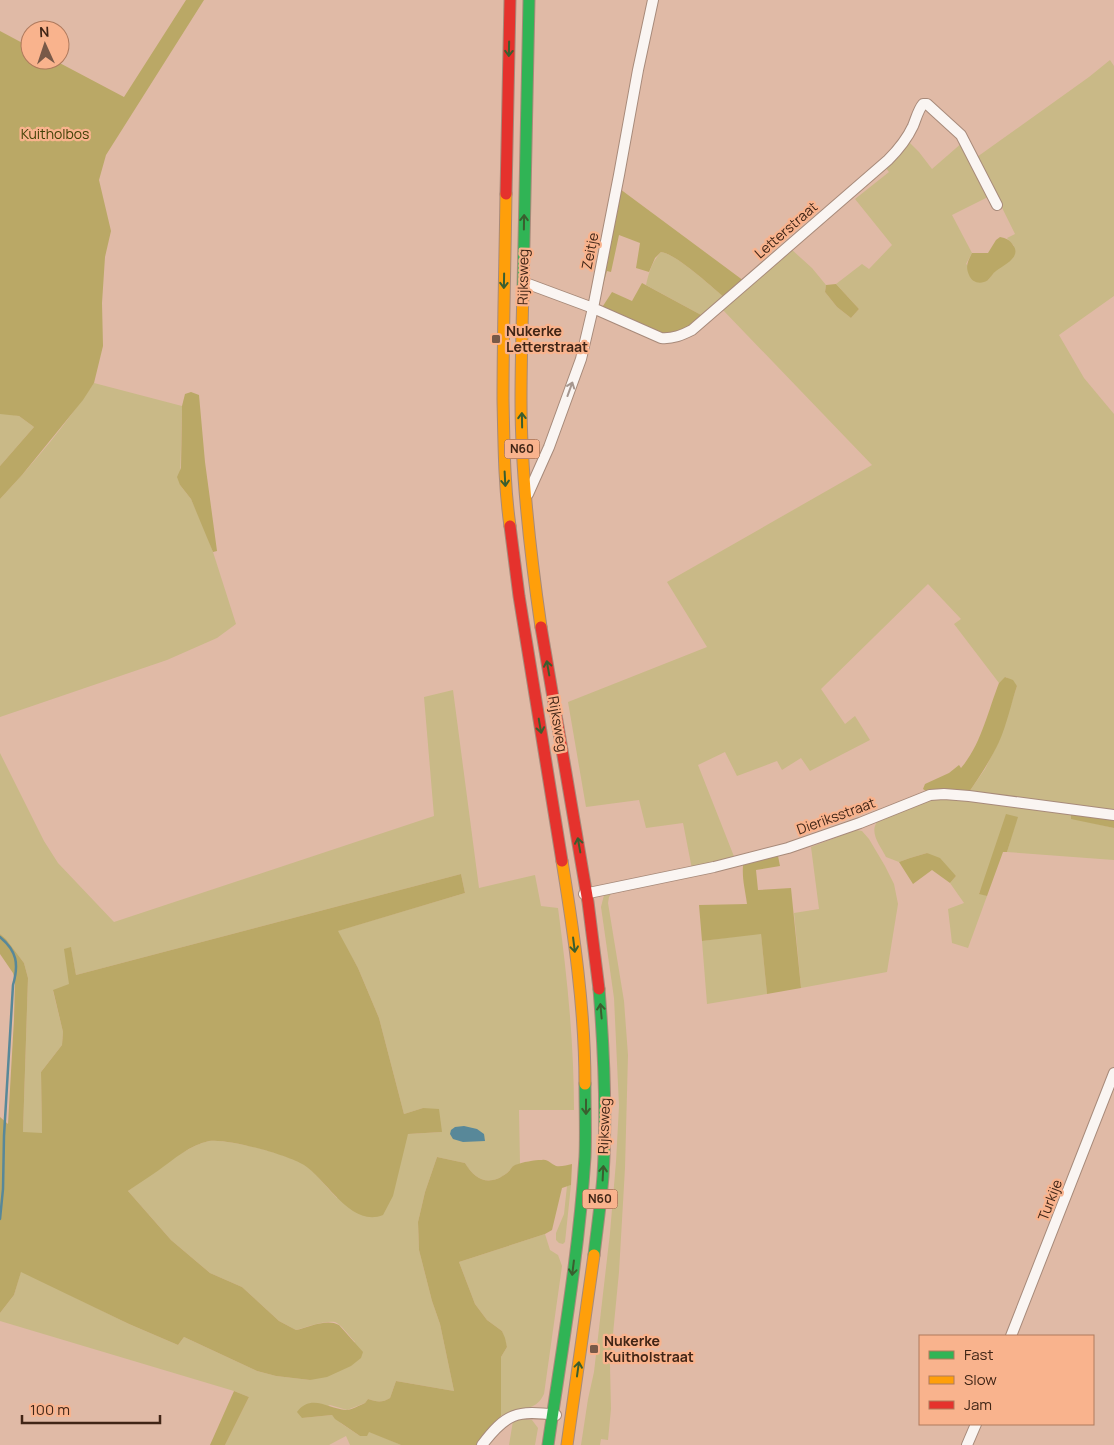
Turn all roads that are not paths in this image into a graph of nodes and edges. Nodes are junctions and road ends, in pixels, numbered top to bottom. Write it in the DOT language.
graph roads {
  1 [pos="510,0"];
  2 [pos="529,0"];
  3 [pos="653,0"];
  4 [pos="996,205"];
  5 [pos="523,282"];
  6 [pos="593,308"];
  7 [pos="526,499"];
  8 [pos="1114,815"];
  9 [pos="587,893"];
  10 [pos="568,896"];
  11 [pos="1114,1073"];
  12 [pos="1011,1335"];
  13 [pos="552,1415"];
  14 [pos="571,1417"];
  15 [pos="976,1425"];
  16 [pos="482,1445"];
  17 [pos="548,1445"];
  18 [pos="567,1445"];
  19 [pos="968,1445"];
  1 -- 10 [label="highway, Rijksweg / N60, one-way"];
  5 -- 2 [label="highway, Rijksweg / N60, one-way"];
  3 -- 6 [label="street, Zeitje"];
  4 -- 6 [label="street, Letterstraat"];
  5 -- 6 [label="street, Letterstraat"];
  7 -- 5 [label="highway, Rijksweg / N60, one-way"];
  7 -- 6 [label="street, Zeitje, one-way"];
  9 -- 7 [label="highway, Rijksweg / N60, one-way"];
  8 -- 9 [label="street, Dieriksstraat"];
  9 -- 10 [label="street, Dieriksstraat"];
  14 -- 9 [label="highway, Rijksweg / N60, one-way"];
  10 -- 13 [label="highway, Rijksweg / N60, one-way"];
  11 -- 12 [label="street, Turkije"];
  13 -- 14 [label="street"];
  13 -- 16 [label="street"];
  13 -- 17 [label="highway, Rijksweg / N60"];
  14 -- 18 [label="highway, Rijksweg / N60"];
  15 -- 19 [label="street"];
}
